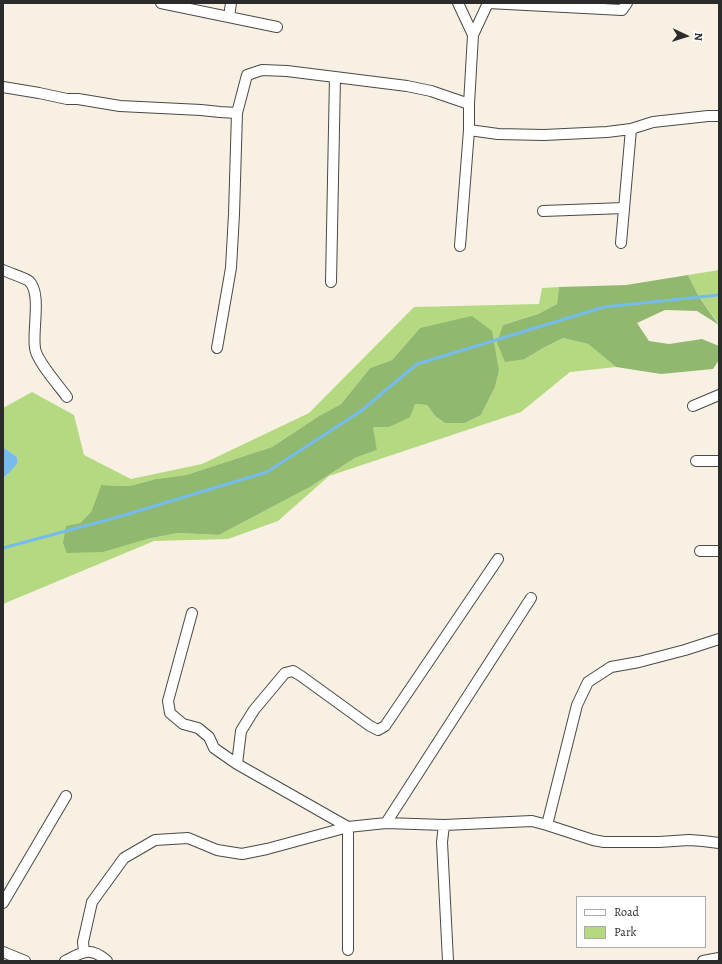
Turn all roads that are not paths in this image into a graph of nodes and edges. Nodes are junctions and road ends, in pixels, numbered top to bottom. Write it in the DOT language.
graph roads {
  1 [pos="161,3"];
  2 [pos="230,3"];
  3 [pos="458,3"];
  4 [pos="488,3"];
  5 [pos="627,3"];
  6 [pos="229,17"];
  7 [pos="277,27"];
  8 [pos="473,35"];
  9 [pos="335,77"];
  10 [pos="3,87"];
  11 [pos="469,104"];
  12 [pos="237,113"];
  13 [pos="719,116"];
  14 [pos="631,129"];
  15 [pos="469,130"];
  16 [pos="624,208"];
  17 [pos="543,211"];
  18 [pos="621,243"];
  19 [pos="460,246"];
  20 [pos="3,270"];
  21 [pos="331,282"];
  22 [pos="217,348"];
  23 [pos="719,395"];
  24 [pos="67,397"];
  25 [pos="693,406"];
  26 [pos="696,461"];
  27 [pos="719,461"];
  28 [pos="700,551"];
  29 [pos="719,551"];
  30 [pos="498,559"];
  31 [pos="531,598"];
  32 [pos="192,613"];
  33 [pos="719,639"];
  34 [pos="237,764"];
  35 [pos="66,796"];
  36 [pos="386,824"];
  37 [pos="444,825"];
  38 [pos="547,825"];
  39 [pos="348,827"];
  40 [pos="719,843"];
  41 [pos="3,903"];
  42 [pos="348,950"];
  43 [pos="3,952"];
  44 [pos="84,952"];
  45 [pos="719,958"];
  46 [pos="25,961"];
  47 [pos="65,961"];
  48 [pos="107,961"];
  49 [pos="448,961"];
  50 [pos="704,961"];
  1 -- 6 [label="street"];
  2 -- 6 [label="street"];
  3 -- 8 [label="street"];
  4 -- 5 [label="street"];
  4 -- 8 [label="street"];
  6 -- 7 [label="street"];
  8 -- 11 [label="street"];
  9 -- 11 [label="street"];
  9 -- 12 [label="street"];
  9 -- 21 [label="street"];
  10 -- 12 [label="street"];
  11 -- 15 [label="street"];
  12 -- 22 [label="street"];
  13 -- 14 [label="street"];
  14 -- 15 [label="street"];
  14 -- 16 [label="street"];
  15 -- 19 [label="street"];
  16 -- 17 [label="street"];
  16 -- 18 [label="street"];
  20 -- 24 [label="street"];
  23 -- 25 [label="street"];
  26 -- 27 [label="street"];
  28 -- 29 [label="street"];
  30 -- 34 [label="street"];
  31 -- 36 [label="street"];
  32 -- 34 [label="street"];
  33 -- 38 [label="street"];
  34 -- 39 [label="street"];
  35 -- 41 [label="street"];
  36 -- 37 [label="street"];
  36 -- 39 [label="street"];
  37 -- 38 [label="street"];
  37 -- 49 [label="street"];
  38 -- 40 [label="street"];
  39 -- 42 [label="street"];
  39 -- 44 [label="street"];
  43 -- 46 [label="street"];
  44 -- 47 [label="street"];
  44 -- 48 [label="street"];
  45 -- 50 [label="street"];
}
